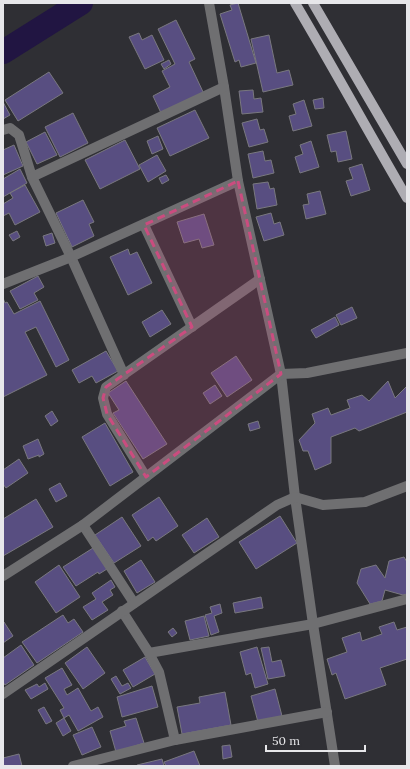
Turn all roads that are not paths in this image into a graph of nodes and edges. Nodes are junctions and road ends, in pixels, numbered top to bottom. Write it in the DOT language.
graph roads {
  1 [pos="209,3"];
  2 [pos="295,3"];
  3 [pos="313,3"];
  4 [pos="224,87"];
  5 [pos="3,130"];
  6 [pos="407,164"];
  7 [pos="32,178"];
  8 [pos="238,181"];
  9 [pos="407,198"];
  10 [pos="144,225"];
  11 [pos="71,257"];
  12 [pos="260,279"];
  13 [pos="3,284"];
  14 [pos="192,327"];
  15 [pos="407,353"];
  16 [pos="281,374"];
  17 [pos="124,375"];
  18 [pos="146,477"];
  19 [pos="407,486"];
  20 [pos="295,497"];
  21 [pos="82,526"];
  22 [pos="3,576"];
  23 [pos="407,599"];
  24 [pos="134,603"];
  25 [pos="122,611"];
  26 [pos="313,624"];
  27 [pos="149,653"];
  28 [pos="3,694"];
  29 [pos="327,712"];
  30 [pos="174,740"];
  31 [pos="73,766"];
  32 [pos="335,766"];
  1 -- 4 [label="street"];
  2 -- 9 [label="main road"];
  3 -- 6 [label="main road"];
  4 -- 7 [label="street"];
  4 -- 8 [label="street"];
  5 -- 7 [label="street"];
  7 -- 11 [label="street"];
  8 -- 10 [label="street"];
  8 -- 12 [label="street"];
  10 -- 11 [label="street"];
  10 -- 14 [label="street"];
  11 -- 13 [label="street"];
  11 -- 17 [label="street"];
  12 -- 14 [label="street"];
  12 -- 16 [label="street"];
  14 -- 17 [label="street"];
  15 -- 16 [label="street"];
  16 -- 18 [label="street"];
  16 -- 20 [label="street"];
  17 -- 18 [label="street"];
  18 -- 21 [label="street"];
  19 -- 20 [label="street"];
  20 -- 24 [label="street"];
  20 -- 26 [label="street"];
  21 -- 22 [label="street"];
  21 -- 24 [label="street"];
  23 -- 26 [label="street"];
  24 -- 25 [label="street"];
  25 -- 27 [label="street"];
  25 -- 28 [label="street"];
  26 -- 27 [label="street"];
  26 -- 29 [label="street"];
  27 -- 30 [label="street"];
  29 -- 30 [label="street"];
  29 -- 32 [label="street"];
  30 -- 31 [label="street"];
}
